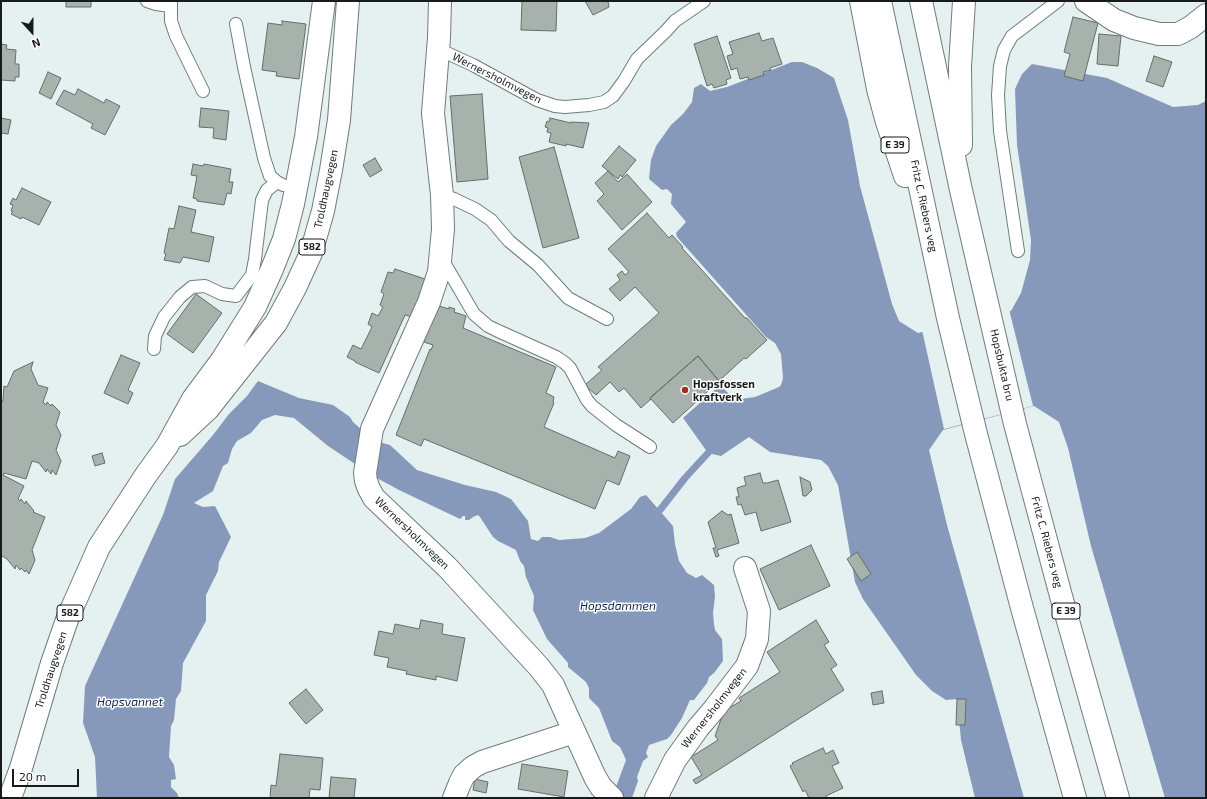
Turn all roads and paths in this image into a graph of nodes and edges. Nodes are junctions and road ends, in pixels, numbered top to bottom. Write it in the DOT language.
graph roads {
  1 [pos="147,1"];
  2 [pos="324,1"];
  3 [pos="348,1"];
  4 [pos="440,1"];
  5 [pos="704,1"];
  6 [pos="861,1"];
  7 [pos="880,1"];
  8 [pos="922,1"];
  9 [pos="1058,1"];
  10 [pos="1086,1"];
  11 [pos="963,2"];
  12 [pos="170,3"];
  13 [pos="1206,15"];
  14 [pos="236,24"];
  15 [pos="1206,30"];
  16 [pos="1178,34"];
  17 [pos="438,49"];
  18 [pos="203,91"];
  19 [pos="286,186"];
  20 [pos="961,190"];
  21 [pos="442,195"];
  22 [pos="1018,251"];
  23 [pos="441,258"];
  24 [pos="942,286"];
  25 [pos="607,319"];
  26 [pos="154,348"];
  27 [pos="1016,424"];
  28 [pos="167,446"];
  29 [pos="650,447"];
  30 [pos="745,568"];
  31 [pos="574,732"];
  32 [pos="610,796"];
  33 [pos="10,798"];
  34 [pos="454,798"];
  35 [pos="656,798"];
  36 [pos="1075,798"];
  37 [pos="1118,798"];
  1 -- 12 [label="lane"];
  2 -- 19 [label="main road, Troldhaugvegen / 582"];
  3 -- 28 [label="main road, Troldhaugvegen / 582"];
  4 -- 17 [label="main road, Wernersholmvegen"];
  5 -- 17 [label="lane, Wernersholmvegen"];
  6 -- 24 [label="main road, E 39"];
  7 -- 24 [label="main road, Fritz C. Riebers veg / E 39"];
  8 -- 20 [label="main road, E 39"];
  9 -- 22 [label="lane"];
  10 -- 16 [label="main road"];
  11 -- 20 [label="main road, E 39"];
  12 -- 18 [label="lane"];
  13 -- 16 [label="main road"];
  14 -- 19 [label="lane"];
  15 -- 16 [label="lane"];
  17 -- 21 [label="main road, Wernersholmvegen"];
  19 -- 26 [label="lane"];
  19 -- 28 [label="main road, Troldhaugvegen / 582"];
  20 -- 27 [label="main road, Hopsbukta bru / E 39"];
  21 -- 23 [label="main road, Wernersholmvegen"];
  21 -- 25 [label="lane"];
  23 -- 29 [label="lane"];
  23 -- 31 [label="main road, Wernersholmvegen"];
  24 -- 36 [label="main road, Fritz C. Riebers veg / E 39"];
  27 -- 37 [label="main road, Fritz C. Riebers veg / E 39"];
  28 -- 33 [label="main road, Troldhaugvegen / 582"];
  30 -- 35 [label="main road, Wernersholmvegen"];
  31 -- 32 [label="main road, Wernersholmvegen"];
  31 -- 34 [label="main road"];
}
